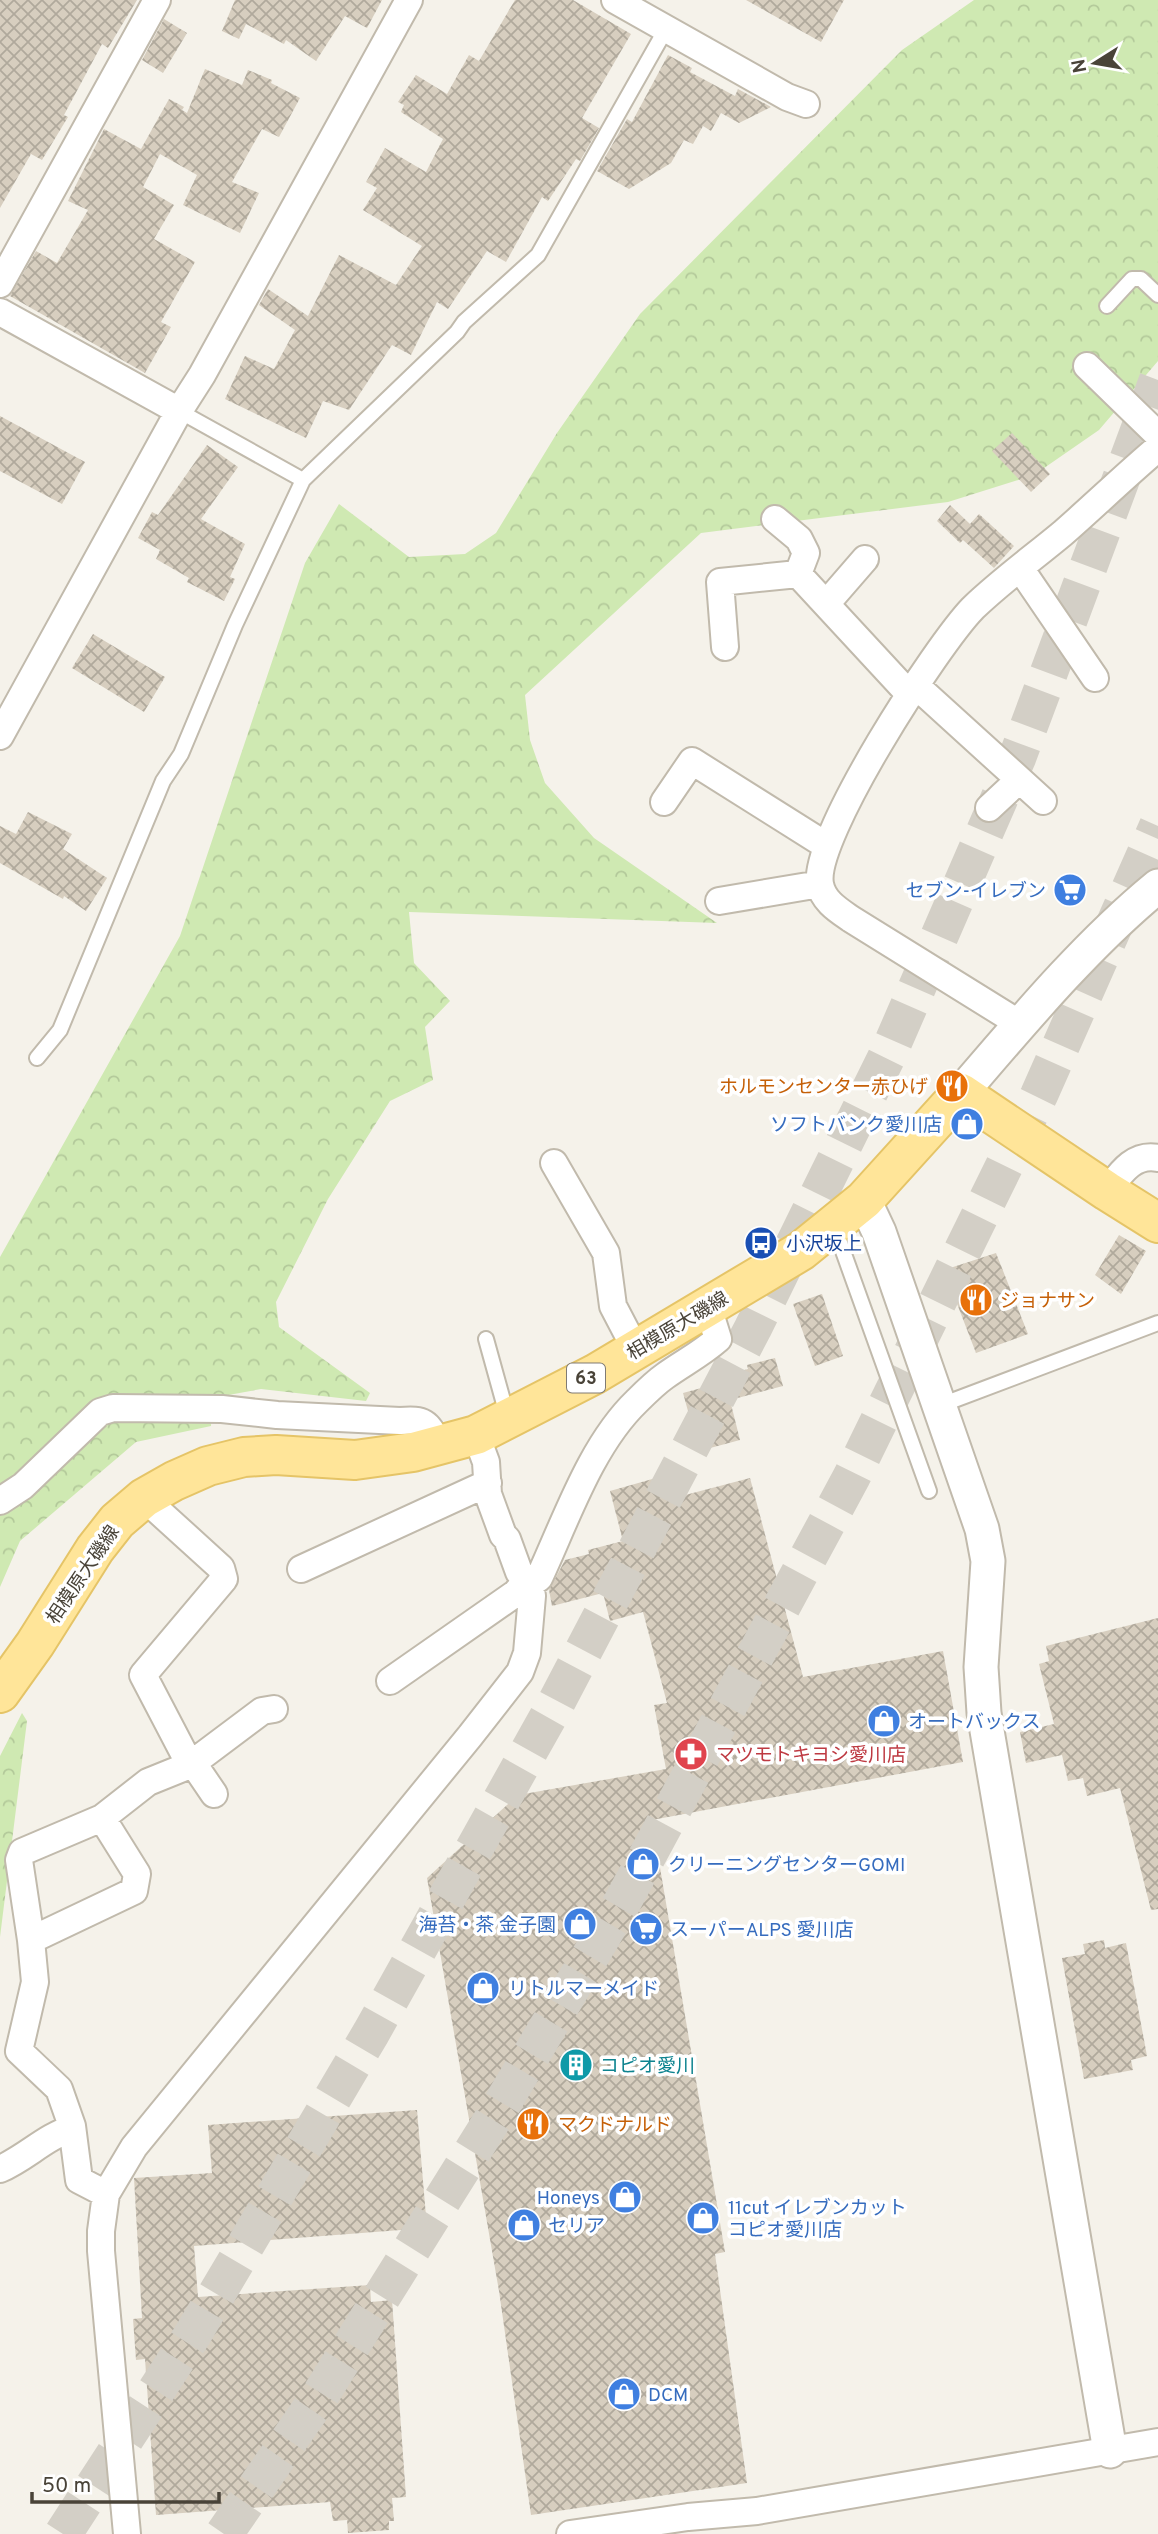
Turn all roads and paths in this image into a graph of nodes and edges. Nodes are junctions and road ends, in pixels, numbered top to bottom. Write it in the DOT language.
graph roads {
  1 [pos="157,0"];
  2 [pos="409,0"];
  3 [pos="615,0"];
  4 [pos="666,29"];
  5 [pos="806,104"];
  6 [pos="0,284"];
  7 [pos="1158,295"];
  8 [pos="1107,306"];
  9 [pos="0,312"];
  10 [pos="1087,366"];
  11 [pos="179,411"];
  12 [pos="1158,435"];
  13 [pos="1158,448"];
  14 [pos="303,480"];
  15 [pos="775,519"];
  16 [pos="865,559"];
  17 [pos="1020,568"];
  18 [pos="798,573"];
  19 [pos="826,604"];
  20 [pos="725,647"];
  21 [pos="1095,678"];
  22 [pos="912,691"];
  23 [pos="0,736"];
  24 [pos="1019,780"];
  25 [pos="1042,801"];
  26 [pos="664,802"];
  27 [pos="989,808"];
  28 [pos="827,846"];
  29 [pos="820,884"];
  30 [pos="1158,886"];
  31 [pos="719,901"];
  32 [pos="1020,1024"];
  33 [pos="37,1058"];
  34 [pos="961,1093"];
  35 [pos="1158,1158"];
  36 [pos="554,1163"];
  37 [pos="1107,1191"];
  38 [pos="864,1200"];
  39 [pos="1158,1223"];
  40 [pos="834,1224"];
  41 [pos="708,1307"];
  42 [pos="1158,1323"];
  43 [pos="486,1339"];
  44 [pos="636,1350"];
  45 [pos="941,1405"];
  46 [pos="511,1417"];
  47 [pos="476,1435"];
  48 [pos="439,1445"];
  49 [pos="488,1483"];
  50 [pos="929,1491"];
  51 [pos="144,1498"];
  52 [pos="0,1501"];
  53 [pos="301,1569"];
  54 [pos="528,1582"];
  55 [pos="390,1681"];
  56 [pos="0,1693"];
  57 [pos="274,1709"];
  58 [pos="190,1765"];
  59 [pos="214,1794"];
  60 [pos="102,1818"];
  61 [pos="31,1940"];
  62 [pos="72,2129"];
  63 [pos="0,2169"];
  64 [pos="106,2194"];
  65 [pos="1158,2442"];
  66 [pos="1110,2451"];
  67 [pos="127,2534"];
  68 [pos="570,2534"];
  1 -- 6 [label="street"];
  2 -- 11 [label="street"];
  3 -- 4 [label="street"];
  4 -- 5 [label="street"];
  4 -- 14 [label="lane"];
  7 -- 8 [label="lane"];
  9 -- 11 [label="street"];
  10 -- 12 [label="street"];
  11 -- 14 [label="lane"];
  11 -- 23 [label="street"];
  13 -- 17 [label="street"];
  14 -- 33 [label="lane"];
  15 -- 18 [label="street"];
  16 -- 19 [label="street"];
  17 -- 21 [label="street"];
  17 -- 22 [label="street"];
  18 -- 19 [label="street"];
  18 -- 20 [label="street"];
  19 -- 22 [label="street"];
  22 -- 24 [label="street"];
  22 -- 28 [label="street"];
  24 -- 25 [label="street"];
  24 -- 27 [label="street"];
  26 -- 28 [label="street"];
  28 -- 29 [label="street"];
  29 -- 31 [label="street"];
  29 -- 32 [label="street"];
  30 -- 32 [label="street"];
  32 -- 34 [label="street"];
  34 -- 37 [label="main road"];
  34 -- 38 [label="main road, 相模原大磯線 / 63"];
  35 -- 37 [label="street"];
  36 -- 44 [label="street"];
  37 -- 39 [label="main road"];
  38 -- 40 [label="main road, 相模原大磯線 / 63"];
  38 -- 45 [label="street"];
  40 -- 41 [label="main road, 相模原大磯線 / 63"];
  40 -- 50 [label="lane"];
  41 -- 44 [label="main road, 相模原大磯線 / 63"];
  41 -- 54 [label="street"];
  42 -- 45 [label="lane"];
  43 -- 46 [label="lane"];
  44 -- 46 [label="main road, 相模原大磯線 / 63"];
  45 -- 66 [label="street"];
  46 -- 47 [label="main road, 相模原大磯線 / 63"];
  47 -- 48 [label="main road, 相模原大磯線 / 63"];
  47 -- 49 [label="street"];
  48 -- 51 [label="main road, 相模原大磯線 / 63"];
  48 -- 52 [label="street"];
  49 -- 53 [label="street"];
  49 -- 54 [label="street"];
  51 -- 56 [label="main road, 相模原大磯線 / 63"];
  51 -- 58 [label="street"];
  54 -- 55 [label="street"];
  54 -- 64 [label="street"];
  57 -- 58 [label="street"];
  58 -- 59 [label="street"];
  58 -- 60 [label="street"];
  60 -- 61 [label="street"];
  60 -- 61 [label="street"];
  61 -- 62 [label="street"];
  62 -- 63 [label="street"];
  62 -- 64 [label="street"];
  64 -- 67 [label="street"];
  65 -- 66 [label="street"];
  66 -- 68 [label="street"];
}
